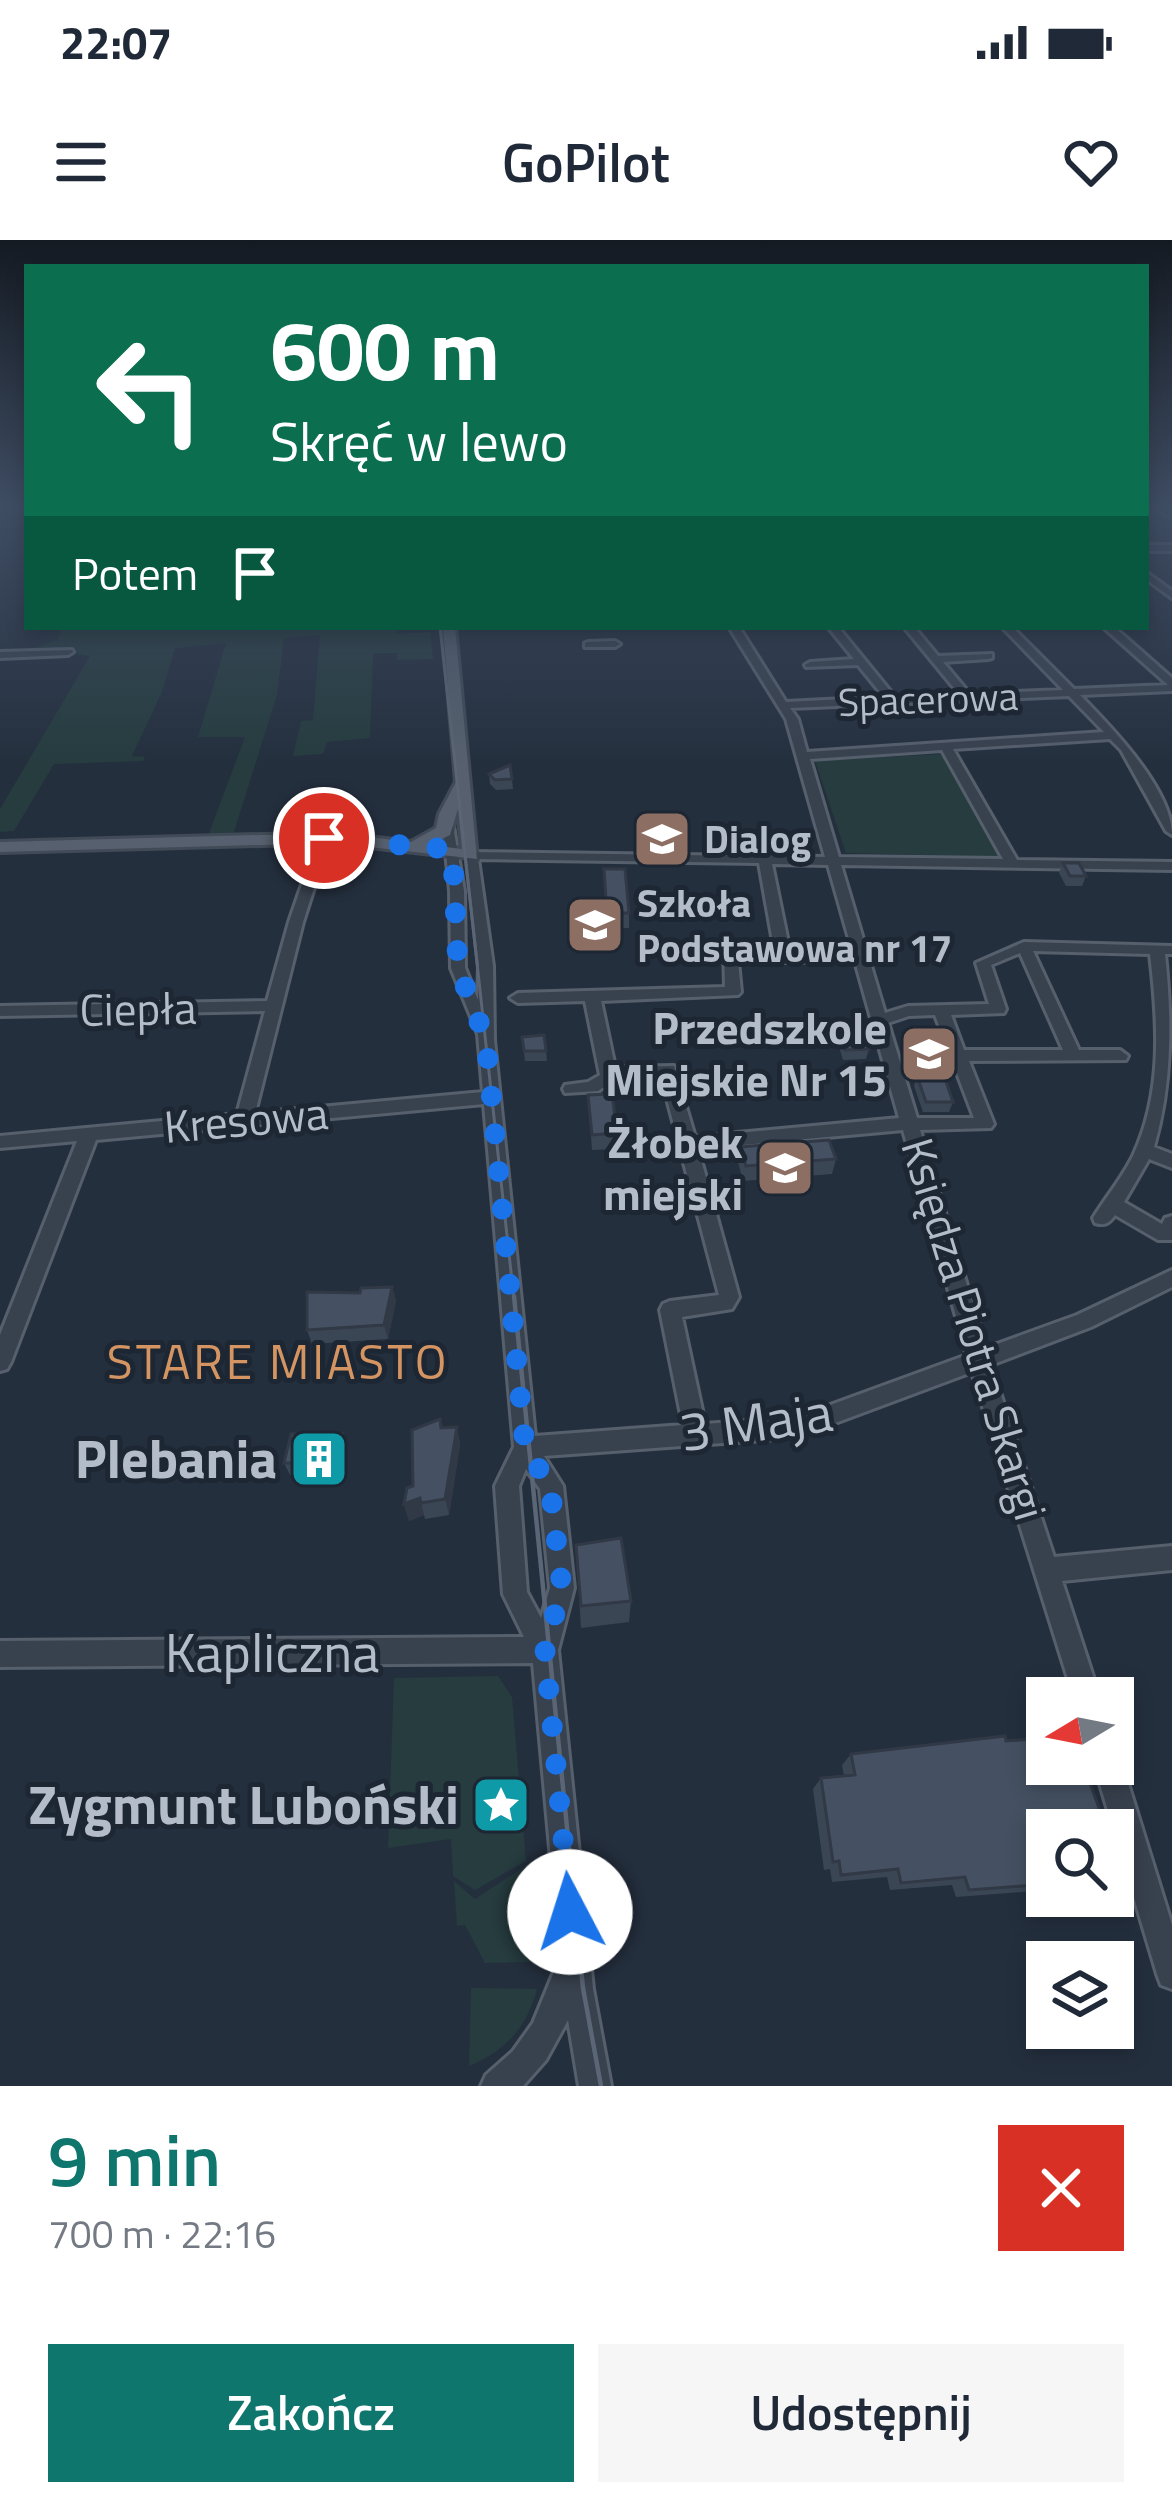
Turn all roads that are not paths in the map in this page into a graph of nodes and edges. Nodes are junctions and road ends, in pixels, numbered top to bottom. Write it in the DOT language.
graph roads {
  1 [pos="449,630"];
  2 [pos="597,630"];
  3 [pos="736,630"];
  4 [pos="835,630"];
  5 [pos="912,630"];
  6 [pos="1010,630"];
  7 [pos="1111,630"];
  8 [pos="588,646"];
  9 [pos="68,652"];
  10 [pos="0,655"];
  11 [pos="988,656"];
  12 [pos="936,659"];
  13 [pos="860,662"];
  14 [pos="810,665"];
  15 [pos="1172,686"];
  16 [pos="1073,694"];
  17 [pos="890,698"];
  18 [pos="969,699"];
  19 [pos="783,705"];
  20 [pos="1114,735"];
  21 [pos="945,746"];
  22 [pos="804,756"];
  23 [pos="465,778"];
  24 [pos="447,826"];
  25 [pos="1172,831"];
  26 [pos="324,838"];
  27 [pos="409,845"];
  28 [pos="0,848"];
  29 [pos="451,850"];
  30 [pos="471,855"];
  31 [pos="766,862"];
  32 [pos="835,863"];
  33 [pos="877,863"];
  34 [pos="1013,865"];
  35 [pos="1172,866"];
  36 [pos="841,885"];
  37 [pos="781,946"];
  38 [pos="1024,946"];
  39 [pos="1165,950"];
  40 [pos="851,957"];
  41 [pos="592,996"];
  42 [pos="518,998"];
  43 [pos="276,1006"];
  44 [pos="941,1010"];
  45 [pos="0,1011"];
  46 [pos="880,1020"];
  47 [pos="486,1040"];
  48 [pos="960,1055"];
  49 [pos="1073,1055"];
  50 [pos="1120,1056"];
  51 [pos="608,1073"];
  52 [pos="571,1089"];
  53 [pos="492,1097"];
  54 [pos="244,1120"];
  55 [pos="911,1124"];
  56 [pos="89,1134"];
  57 [pos="0,1142"];
  58 [pos="688,1144"];
  59 [pos="1147,1151"];
  60 [pos="1172,1161"];
  61 [pos="1172,1223"];
  62 [pos="1172,1278"];
  63 [pos="979,1360"];
  64 [pos="0,1362"];
  65 [pos="696,1434"];
  66 [pos="525,1447"];
  67 [pos="1172,1558"];
  68 [pos="1047,1570"];
  69 [pos="545,1650"];
  70 [pos="0,1654"];
  71 [pos="1080,1677"];
  72 [pos="1114,1785"];
  73 [pos="575,1958"];
  74 [pos="1172,1974"];
  75 [pos="497,2086"];
  76 [pos="595,2086"];
  1 -- 23 [label="main road"];
  2 -- 8 [label="street"];
  3 -- 19 [label="street, Księdza Piotra Skargi"];
  4 -- 13 [label="street"];
  5 -- 12 [label="street"];
  6 -- 16 [label="street"];
  7 -- 15 [label="street"];
  9 -- 10 [label="street"];
  11 -- 12 [label="street"];
  12 -- 18 [label="street"];
  13 -- 14 [label="street"];
  13 -- 17 [label="street"];
  15 -- 16 [label="street, Spacerowa"];
  16 -- 18 [label="street, Spacerowa"];
  16 -- 20 [label="street"];
  17 -- 18 [label="street, Spacerowa"];
  17 -- 19 [label="street, Spacerowa"];
  19 -- 22 [label="street, Księdza Piotra Skargi"];
  20 -- 21 [label="street"];
  20 -- 25 [label="street"];
  21 -- 22 [label="street"];
  21 -- 34 [label="street"];
  22 -- 32 [label="street, Księdza Piotra Skargi"];
  23 -- 24 [label="main road"];
  23 -- 30 [label="main road"];
  24 -- 27 [label="main road"];
  24 -- 29 [label="street"];
  26 -- 27 [label="main road"];
  26 -- 28 [label="main road"];
  26 -- 43 [label="street"];
  27 -- 29 [label="main road"];
  29 -- 30 [label="main road"];
  29 -- 47 [label="street"];
  30 -- 31 [label="street"];
  30 -- 47 [label="street"];
  31 -- 32 [label="street"];
  31 -- 37 [label="street"];
  32 -- 33 [label="street"];
  32 -- 36 [label="street, Księdza Piotra Skargi"];
  33 -- 34 [label="street"];
  33 -- 36 [label="street"];
  34 -- 35 [label="street"];
  36 -- 46 [label="street, Księdza Piotra Skargi"];
  37 -- 40 [label="street"];
  37 -- 41 [label="street"];
  38 -- 39 [label="street"];
  38 -- 44 [label="street"];
  38 -- 49 [label="street"];
  39 -- 59 [label="street"];
  41 -- 42 [label="street"];
  41 -- 51 [label="street"];
  43 -- 45 [label="street, Ciepła"];
  43 -- 54 [label="street"];
  44 -- 46 [label="street"];
  44 -- 48 [label="street"];
  46 -- 55 [label="street, Księdza Piotra Skargi"];
  47 -- 53 [label="street"];
  48 -- 49 [label="street"];
  48 -- 55 [label="street"];
  49 -- 50 [label="street"];
  51 -- 52 [label="street"];
  51 -- 58 [label="street"];
  53 -- 54 [label="street, Kresowa"];
  53 -- 66 [label="street"];
  54 -- 56 [label="street, Kresowa"];
  55 -- 58 [label="street"];
  55 -- 63 [label="street, Księdza Piotra Skargi"];
  56 -- 57 [label="street, Kresowa"];
  56 -- 64 [label="street"];
  58 -- 65 [label="street"];
  59 -- 60 [label="street"];
  59 -- 61 [label="street"];
  62 -- 63 [label="street, 3 Maja"];
  63 -- 65 [label="street, 3 Maja"];
  63 -- 68 [label="street, Księdza Piotra Skargi"];
  65 -- 66 [label="street, 3 Maja"];
  66 -- 69 [label="street"];
  66 -- 69 [label="street"];
  67 -- 68 [label="street"];
  68 -- 71 [label="street, Księdza Piotra Skargi"];
  69 -- 70 [label="street, Kapliczna"];
  69 -- 73 [label="street"];
  72 -- 74 [label="street"];
  73 -- 75 [label="street"];
  73 -- 76 [label="street"];
}
